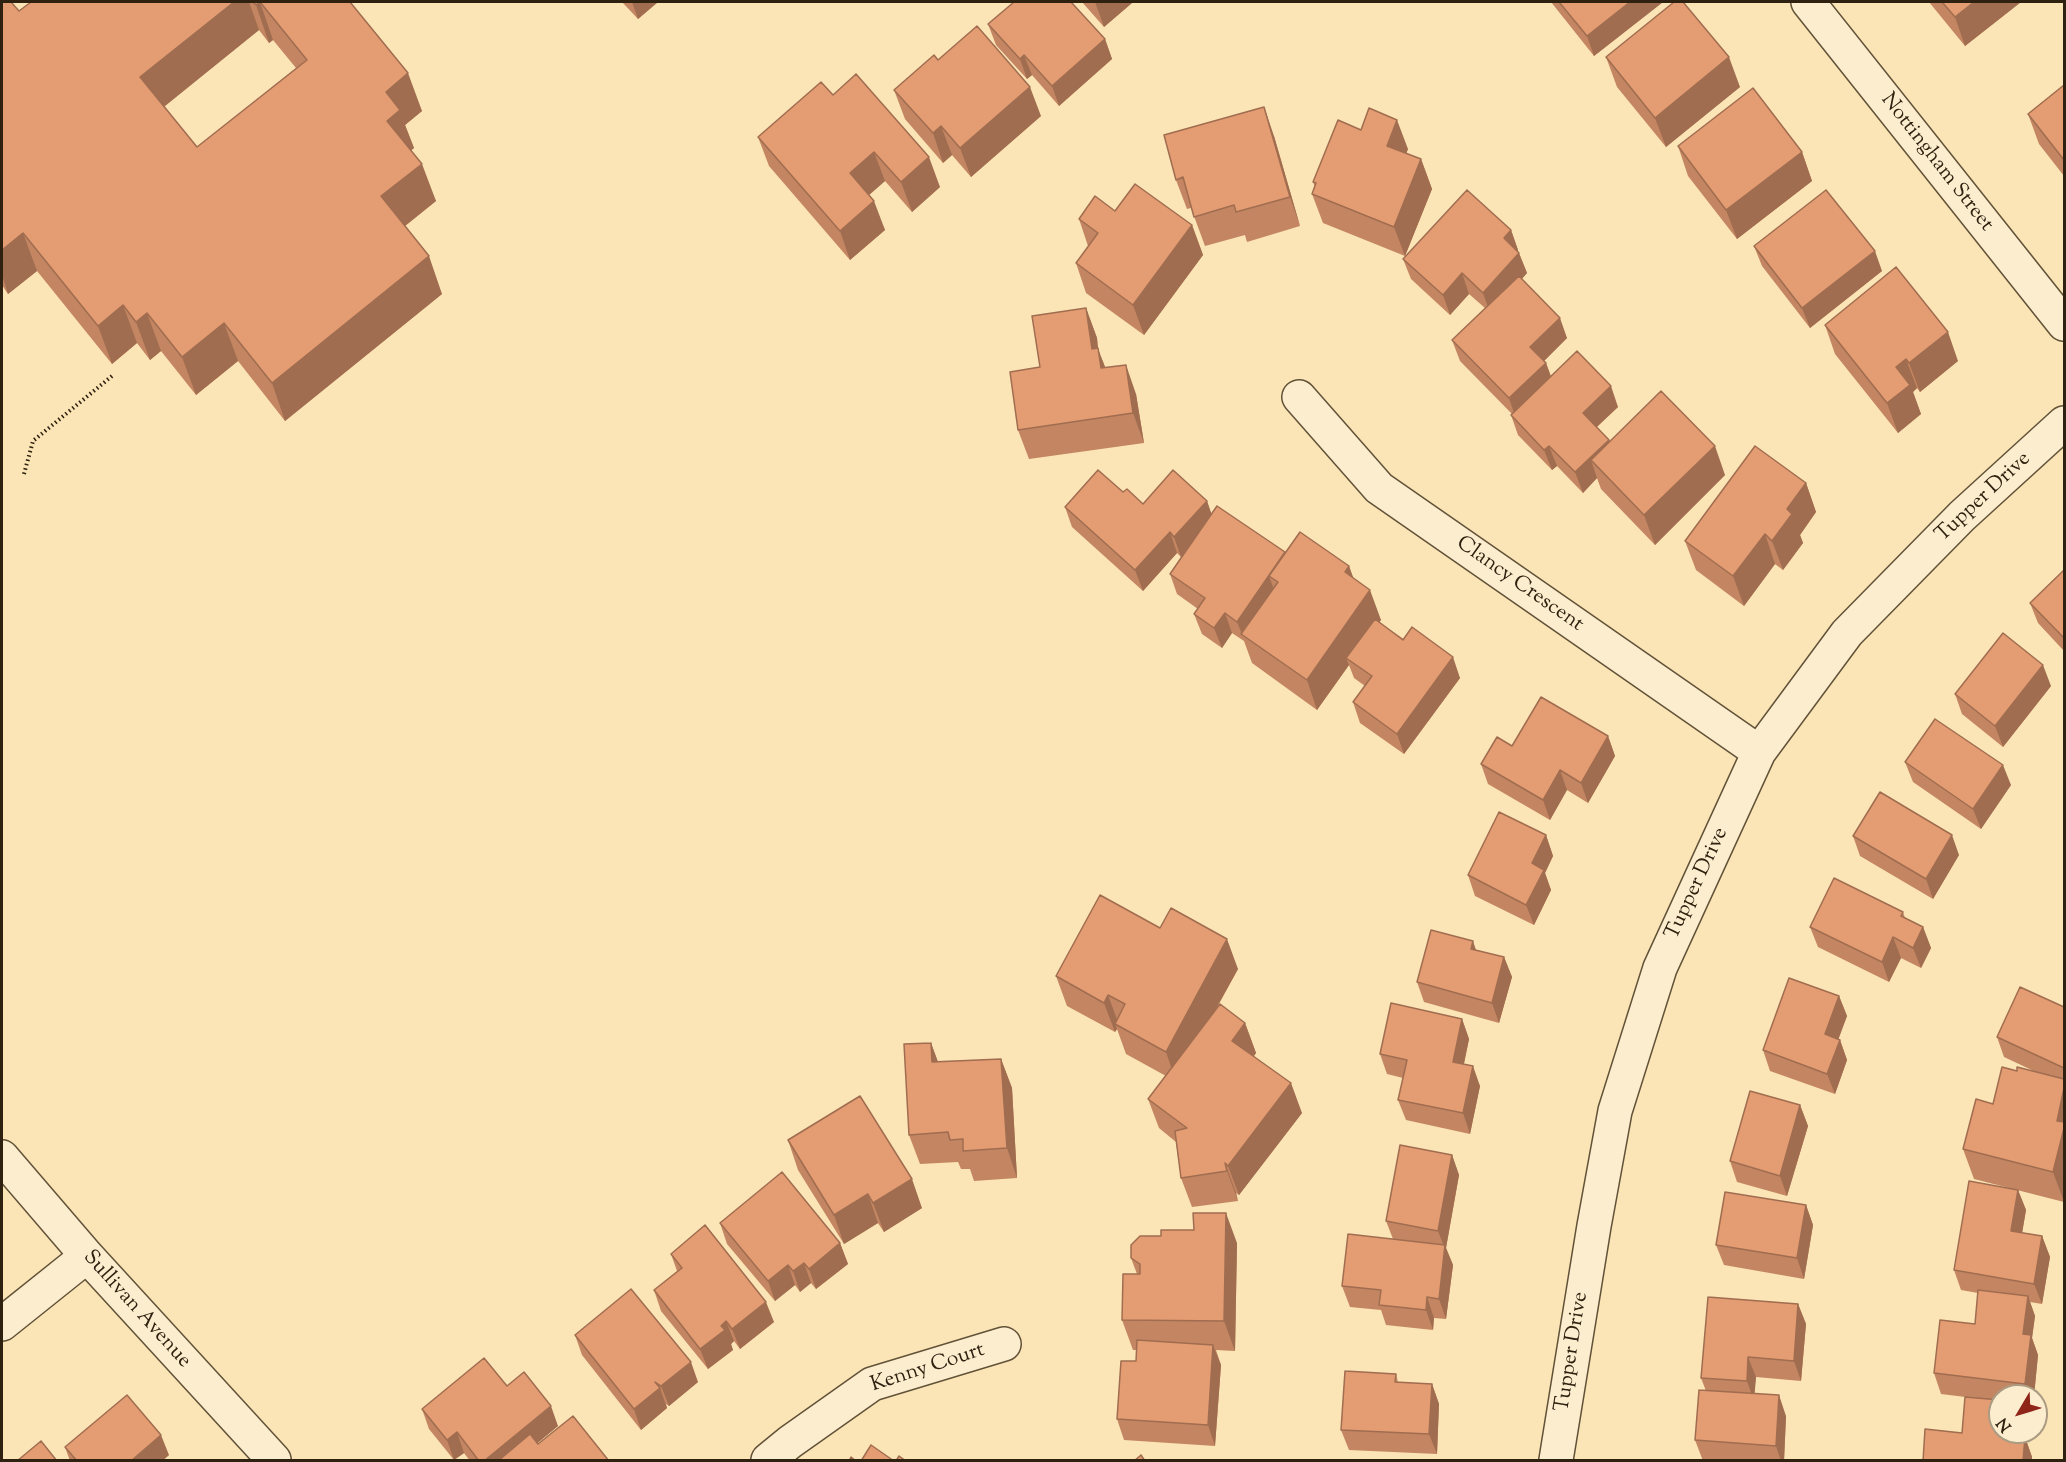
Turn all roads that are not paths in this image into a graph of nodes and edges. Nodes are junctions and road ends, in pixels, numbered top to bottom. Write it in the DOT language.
graph roads {
  1 [pos="1809,2"];
  2 [pos="2064,324"];
  3 [pos="1299,397"];
  4 [pos="2064,423"];
  5 [pos="1759,752"];
  6 [pos="2,1157"];
  7 [pos="87,1256"];
  8 [pos="2,1324"];
  9 [pos="1004,1344"];
  10 [pos="274,1461"];
  11 [pos="768,1461"];
  12 [pos="1556,1461"];
  1 -- 2 [label="street, Nottingham Street"];
  3 -- 5 [label="street, Clancy Crescent"];
  4 -- 5 [label="street, Tupper Drive"];
  5 -- 12 [label="street, Tupper Drive"];
  6 -- 7 [label="street, Sullivan Avenue"];
  7 -- 8 [label="street"];
  7 -- 10 [label="street, Sullivan Avenue"];
  9 -- 11 [label="street, Kenny Court"];
}
